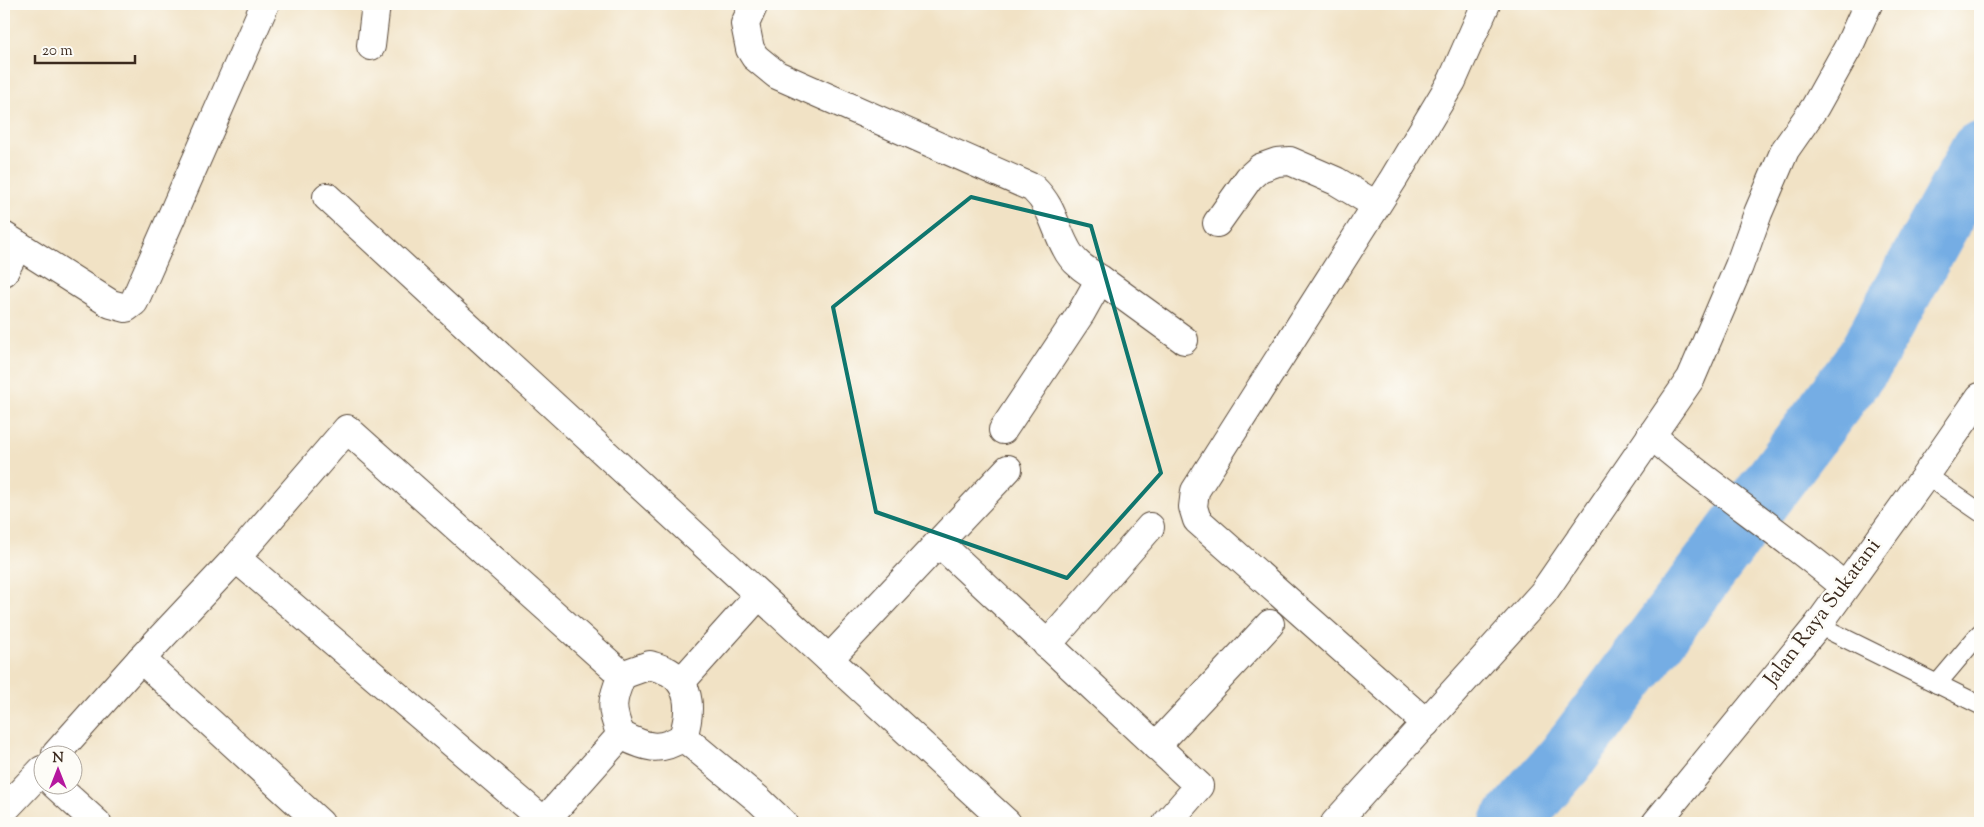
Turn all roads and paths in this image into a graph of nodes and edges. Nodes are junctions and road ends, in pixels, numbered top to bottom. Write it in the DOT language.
graph roads {
  1 [pos="265,4"];
  2 [pos="376,4"];
  3 [pos="754,4"];
  4 [pos="1486,4"];
  5 [pos="1868,4"];
  6 [pos="371,46"];
  7 [pos="327,198"];
  8 [pos="1376,205"];
  9 [pos="1216,224"];
  10 [pos="11,240"];
  11 [pos="4,272"];
  12 [pos="1100,279"];
  13 [pos="1184,340"];
  14 [pos="1980,397"];
  15 [pos="1003,430"];
  16 [pos="1651,435"];
  17 [pos="1008,469"];
  18 [pos="1926,475"];
  19 [pos="1980,512"];
  20 [pos="1150,527"];
  21 [pos="939,543"];
  22 [pos="236,558"];
  23 [pos="1844,586"];
  24 [pos="759,595"];
  25 [pos="1270,624"];
  26 [pos="1818,625"];
  27 [pos="1980,633"];
  28 [pos="1047,644"];
  29 [pos="141,659"];
  30 [pos="829,660"];
  31 [pos="622,675"];
  32 [pos="681,682"];
  33 [pos="1937,684"];
  34 [pos="1980,705"];
  35 [pos="1426,723"];
  36 [pos="621,735"];
  37 [pos="683,737"];
  38 [pos="70,744"];
  39 [pos="1156,746"];
  40 [pos="32,785"];
  41 [pos="69,794"];
  42 [pos="4,810"];
  43 [pos="96,823"];
  44 [pos="320,823"];
  45 [pos="544,823"];
  46 [pos="782,823"];
  47 [pos="1007,823"];
  48 [pos="1167,823"];
  49 [pos="1335,823"];
  50 [pos="1656,823"];
  1 -- 10 [label="street"];
  2 -- 6 [label="street"];
  3 -- 12 [label="street"];
  4 -- 8 [label="street"];
  5 -- 16 [label="street"];
  7 -- 24 [label="street"];
  8 -- 9 [label="street"];
  8 -- 35 [label="street"];
  10 -- 11 [label="street"];
  12 -- 13 [label="street"];
  12 -- 15 [label="street"];
  14 -- 18 [label="street, Jalan Raya Sukatani"];
  16 -- 23 [label="street"];
  16 -- 35 [label="street"];
  17 -- 21 [label="street"];
  18 -- 19 [label="lane"];
  18 -- 23 [label="street, Jalan Raya Sukatani"];
  20 -- 28 [label="street"];
  21 -- 28 [label="street"];
  21 -- 30 [label="street"];
  22 -- 29 [label="street"];
  22 -- 31 [label="street"];
  22 -- 45 [label="street"];
  23 -- 26 [label="street, Jalan Raya Sukatani"];
  24 -- 30 [label="street"];
  24 -- 32 [label="street"];
  25 -- 39 [label="street"];
  26 -- 33 [label="lane"];
  26 -- 50 [label="street, Jalan Raya Sukatani"];
  27 -- 33 [label="lane"];
  28 -- 39 [label="street"];
  29 -- 38 [label="street"];
  29 -- 44 [label="street"];
  30 -- 47 [label="street"];
  31 -- 32 [label="street"];
  31 -- 36 [label="street"];
  32 -- 37 [label="street"];
  33 -- 34 [label="lane"];
  35 -- 49 [label="street"];
  36 -- 37 [label="street"];
  36 -- 45 [label="street"];
  37 -- 46 [label="street"];
  39 -- 48 [label="street"];
  40 -- 42 [label="street"];
  41 -- 43 [label="street"];
}
